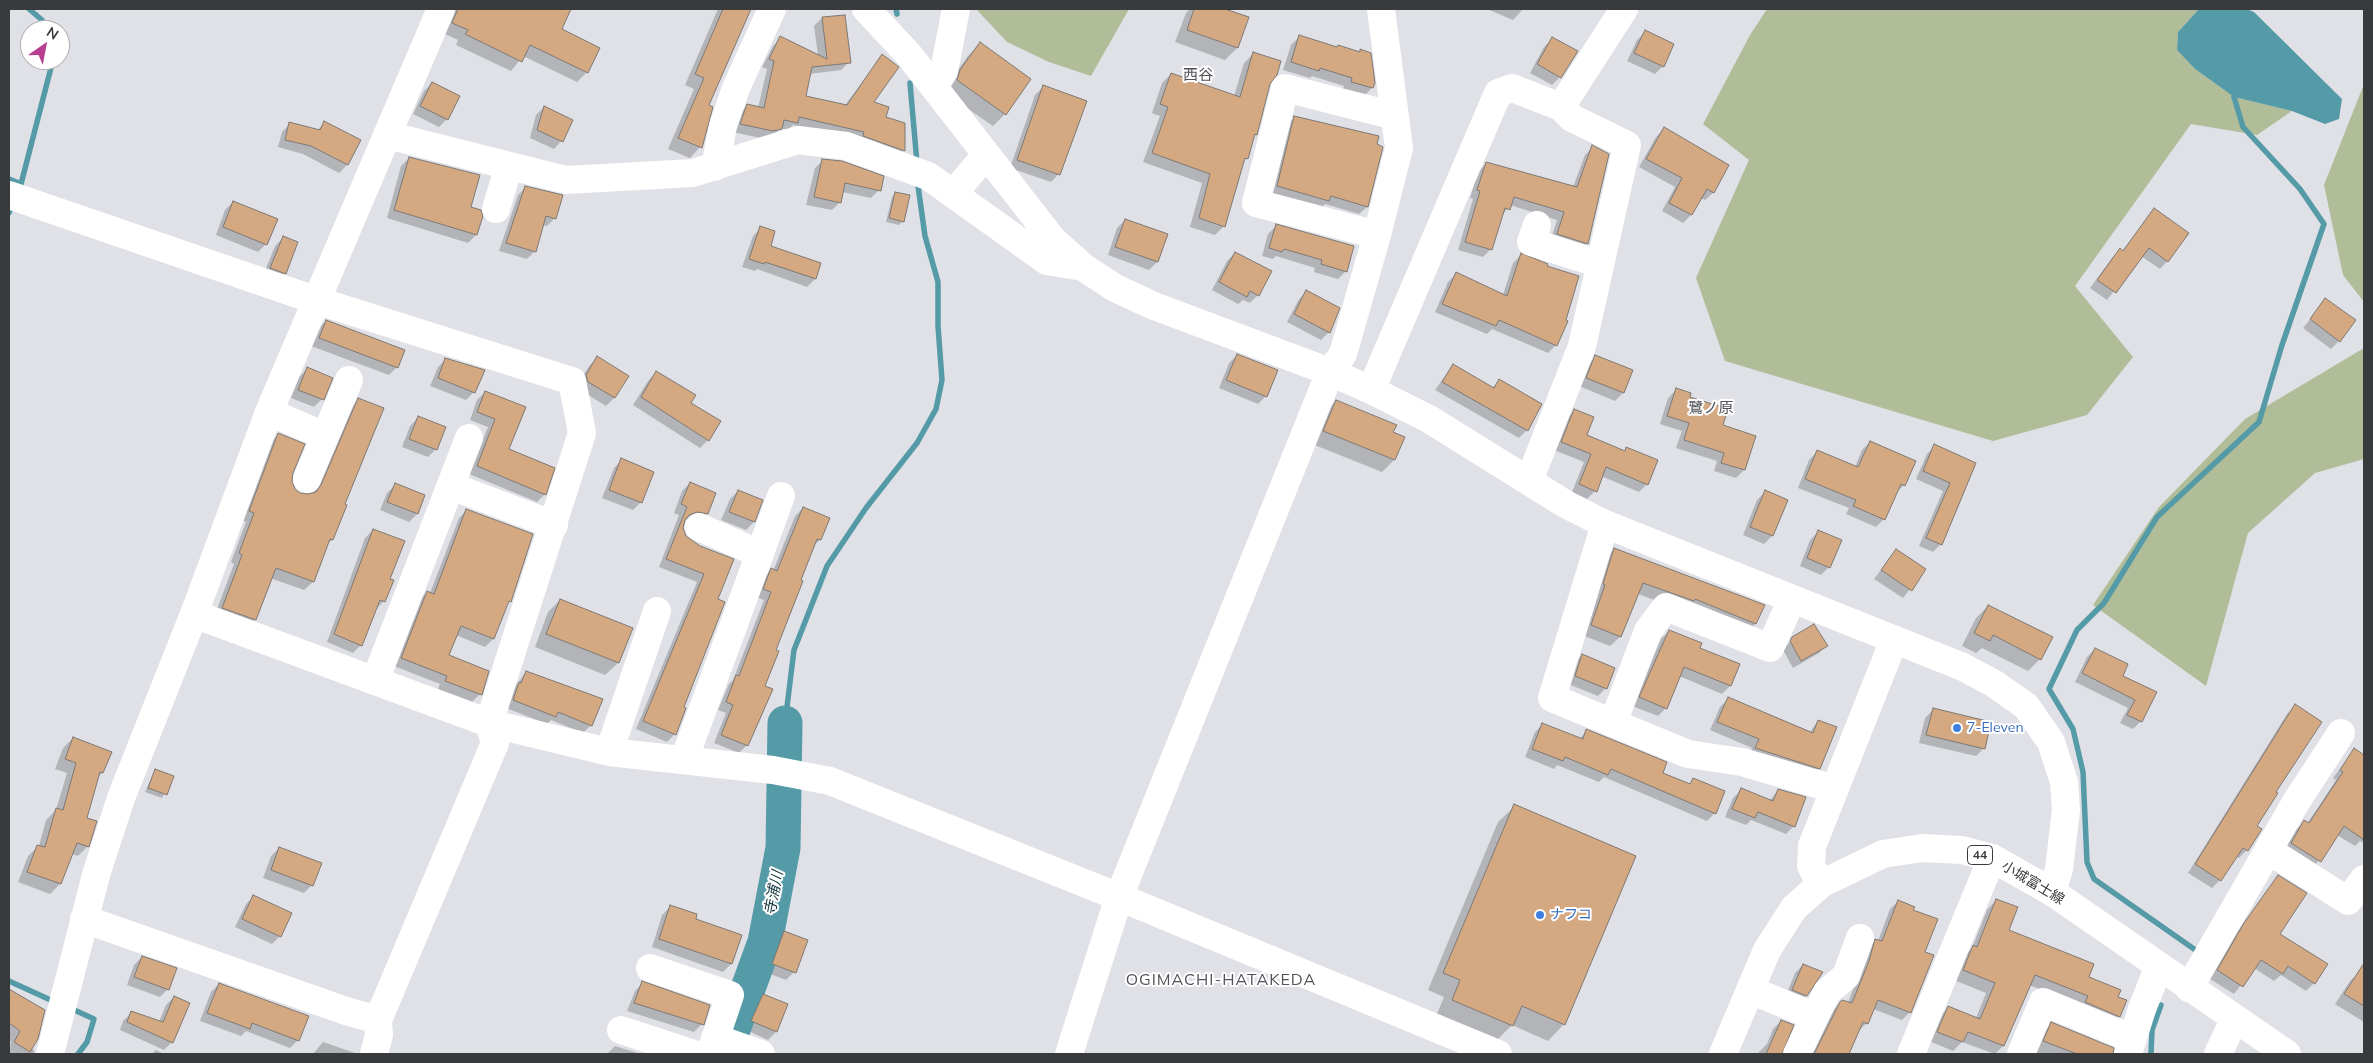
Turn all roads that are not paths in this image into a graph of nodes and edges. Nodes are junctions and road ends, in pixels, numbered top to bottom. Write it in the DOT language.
graph roads {
  1 [pos="441,9"];
  2 [pos="772,9"];
  3 [pos="866,9"];
  4 [pos="956,9"];
  5 [pos="1381,9"];
  6 [pos="1624,9"];
  7 [pos="934,87"];
  8 [pos="1561,107"];
  9 [pos="1395,116"];
  10 [pos="386,135"];
  11 [pos="986,155"];
  12 [pos="509,166"];
  13 [pos="715,167"];
  14 [pos="953,194"];
  15 [pos="15,198"];
  16 [pos="496,209"];
  17 [pos="1537,225"];
  18 [pos="1377,235"];
  19 [pos="1600,264"];
  20 [pos="1083,267"];
  21 [pos="315,300"];
  22 [pos="1330,372"];
  23 [pos="349,380"];
  24 [pos="1371,390"];
  25 [pos="268,412"];
  26 [pos="325,436"];
  27 [pos="469,438"];
  28 [pos="307,479"];
  29 [pos="1530,482"];
  30 [pos="450,486"];
  31 [pos="781,496"];
  32 [pos="1605,524"];
  33 [pos="554,525"];
  34 [pos="698,527"];
  35 [pos="760,554"];
  36 [pos="1792,599"];
  37 [pos="657,611"];
  38 [pos="194,614"];
  39 [pos="1894,640"];
  40 [pos="375,681"];
  41 [pos="489,723"];
  42 [pos="1613,723"];
  43 [pos="2341,733"];
  44 [pos="609,752"];
  45 [pos="684,760"];
  46 [pos="1834,789"];
  47 [pos="2268,850"];
  48 [pos="1992,858"];
  49 [pos="2364,879"];
  50 [pos="1821,884"];
  51 [pos="2052,892"];
  52 [pos="1119,897"];
  53 [pos="84,919"];
  54 [pos="1860,938"];
  55 [pos="2159,966"];
  56 [pos="650,968"];
  57 [pos="2189,988"];
  58 [pos="1750,990"];
  59 [pos="1814,1016"];
  60 [pos="378,1020"];
  61 [pos="2234,1020"];
  62 [pos="621,1030"];
  63 [pos="2131,1047"];
  64 [pos="706,1049"];
  65 [pos="50,1054"];
  66 [pos="374,1054"];
  67 [pos="761,1054"];
  68 [pos="1070,1054"];
  69 [pos="1498,1054"];
  70 [pos="1724,1054"];
  71 [pos="1797,1054"];
  72 [pos="1911,1054"];
  73 [pos="2021,1054"];
  74 [pos="2218,1054"];
  75 [pos="2287,1054"];
  1 -- 10 [label="street"];
  2 -- 13 [label="street"];
  3 -- 7 [label="street"];
  4 -- 7 [label="street"];
  5 -- 9 [label="street"];
  6 -- 8 [label="street"];
  7 -- 11 [label="street"];
  8 -- 19 [label="street"];
  8 -- 24 [label="street"];
  9 -- 18 [label="street"];
  9 -- 18 [label="street"];
  10 -- 12 [label="street"];
  10 -- 21 [label="street"];
  11 -- 14 [label="street"];
  11 -- 20 [label="street"];
  12 -- 13 [label="street"];
  12 -- 16 [label="street"];
  13 -- 14 [label="street"];
  14 -- 20 [label="street"];
  15 -- 21 [label="street"];
  17 -- 19 [label="street"];
  18 -- 22 [label="street"];
  19 -- 29 [label="street"];
  20 -- 22 [label="street"];
  21 -- 25 [label="street"];
  21 -- 33 [label="street"];
  22 -- 24 [label="street"];
  22 -- 52 [label="street"];
  23 -- 26 [label="street"];
  24 -- 29 [label="street"];
  25 -- 26 [label="street"];
  25 -- 38 [label="street"];
  26 -- 28 [label="street"];
  27 -- 30 [label="street"];
  29 -- 32 [label="street"];
  30 -- 33 [label="street"];
  30 -- 40 [label="street"];
  31 -- 35 [label="street"];
  32 -- 36 [label="street"];
  32 -- 42 [label="street"];
  33 -- 41 [label="street"];
  34 -- 35 [label="street"];
  35 -- 45 [label="street"];
  36 -- 39 [label="street"];
  36 -- 42 [label="street"];
  37 -- 44 [label="street"];
  38 -- 40 [label="street"];
  38 -- 53 [label="street"];
  39 -- 46 [label="street"];
  39 -- 51 [label="street"];
  40 -- 41 [label="street"];
  41 -- 44 [label="street"];
  41 -- 60 [label="street"];
  42 -- 46 [label="street"];
  43 -- 47 [label="street"];
  44 -- 45 [label="street"];
  45 -- 52 [label="street"];
  46 -- 50 [label="street"];
  47 -- 49 [label="street"];
  47 -- 57 [label="street"];
  48 -- 50 [label="street, 小城富士線 / 44"];
  48 -- 51 [label="street, 小城富士線 / 44"];
  48 -- 72 [label="street"];
  50 -- 58 [label="street, 小城富士線 / 44"];
  51 -- 55 [label="street, 小城富士線 / 44"];
  52 -- 68 [label="street"];
  52 -- 69 [label="street"];
  53 -- 60 [label="street"];
  53 -- 65 [label="street"];
  54 -- 59 [label="street"];
  55 -- 57 [label="street, 小城富士線 / 44"];
  55 -- 63 [label="street"];
  56 -- 64 [label="street"];
  57 -- 61 [label="street, 小城富士線 / 44"];
  58 -- 59 [label="street"];
  58 -- 70 [label="street, 小城富士線 / 44"];
  59 -- 71 [label="street"];
  60 -- 66 [label="street"];
  61 -- 74 [label="street"];
  61 -- 75 [label="street, 小城富士線 / 44"];
  62 -- 64 [label="street"];
  63 -- 73 [label="street"];
  64 -- 67 [label="street"];
}
